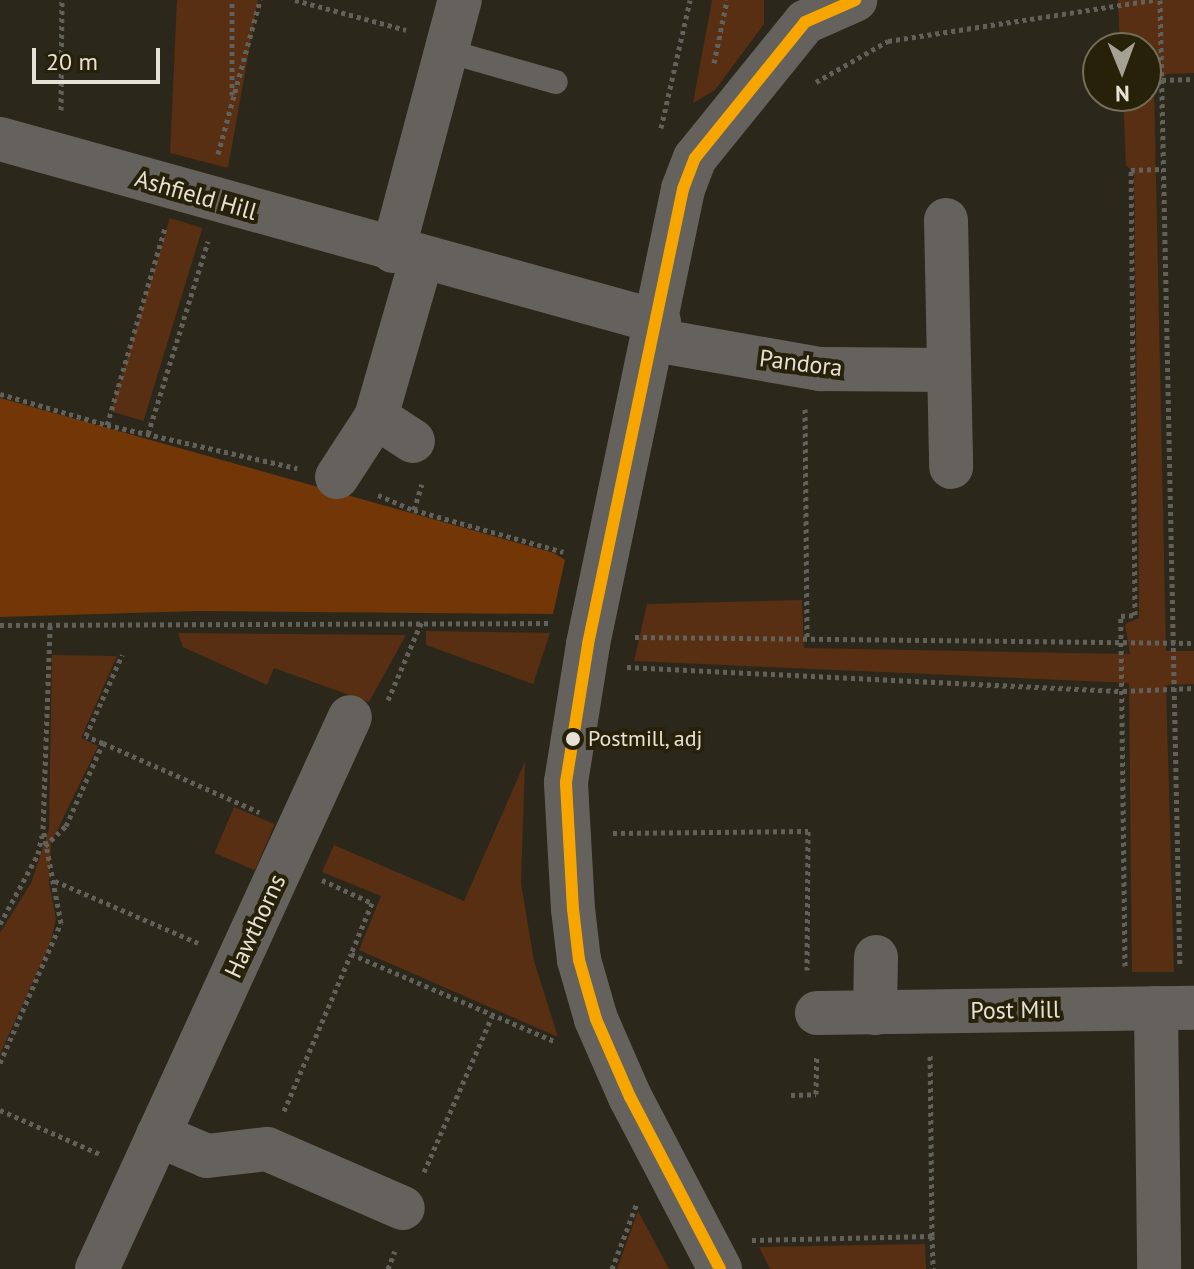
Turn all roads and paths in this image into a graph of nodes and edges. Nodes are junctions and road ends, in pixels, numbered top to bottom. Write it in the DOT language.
graph roads {
  1 [pos="62,0"];
  2 [pos="232,0"];
  3 [pos="260,0"];
  4 [pos="295,0"];
  5 [pos="690,0"];
  6 [pos="855,0"];
  7 [pos="1153,0"];
  8 [pos="1160,0"];
  9 [pos="797,11"];
  10 [pos="452,31"];
  11 [pos="1161,32"];
  12 [pos="1194,79"];
  13 [pos="1162,80"];
  14 [pos="556,82"];
  15 [pos="804,91"];
  16 [pos="232,104"];
  17 [pos="1162,112"];
  18 [pos="660,132"];
  19 [pos="0,139"];
  20 [pos="60,155"];
  21 [pos="1162,169"];
  22 [pos="201,196"];
  23 [pos="946,220"];
  24 [pos="407,254"];
  25 [pos="657,331"];
  26 [pos="820,369"];
  27 [pos="949,370"];
  28 [pos="376,417"];
  29 [pos="107,425"];
  30 [pos="148,434"];
  31 [pos="413,441"];
  32 [pos="951,467"];
  33 [pos="337,477"];
  34 [pos="422,621"];
  35 [pos="50,624"];
  36 [pos="0,625"];
  37 [pos="807,640"];
  38 [pos="1171,643"];
  39 [pos="1194,643"];
  40 [pos="1121,645"];
  41 [pos="608,648"];
  42 [pos="122,655"];
  43 [pos="1194,688"];
  44 [pos="1173,689"];
  45 [pos="1123,691"];
  46 [pos="350,717"];
  47 [pos="103,743"];
  48 [pos="43,829"];
  49 [pos="604,833"];
  50 [pos="45,846"];
  51 [pos="292,846"];
  52 [pos="55,881"];
  53 [pos="0,924"];
  54 [pos="351,954"];
  55 [pos="876,957"];
  56 [pos="239,961"];
  57 [pos="1164,1008"];
  58 [pos="929,1012"];
  59 [pos="817,1013"];
  60 [pos="875,1013"];
  61 [pos="492,1016"];
  62 [pos="568,1046"];
  63 [pos="0,1063"];
  64 [pos="791,1095"];
  65 [pos="0,1110"];
  66 [pos="267,1149"];
  67 [pos="150,1154"];
  68 [pos="639,1196"];
  69 [pos="403,1208"];
  70 [pos="932,1236"];
  71 [pos="733,1255"];
  72 [pos="97,1269"];
  73 [pos="388,1269"];
  74 [pos="612,1269"];
  75 [pos="933,1269"];
  76 [pos="1159,1269"];
  1 -- 20 [label="path"];
  2 -- 16 [label="path"];
  3 -- 16 [label="path"];
  4 -- 10 [label="path"];
  5 -- 18 [label="path"];
  6 -- 9 [label="street"];
  7 -- 15 [label="path"];
  8 -- 11 [label="path"];
  9 -- 25 [label="street"];
  10 -- 14 [label="lane"];
  10 -- 24 [label="street"];
  12 -- 13 [label="path"];
  16 -- 22 [label="path"];
  17 -- 21 [label="path"];
  19 -- 20 [label="street, Ashfield Hill"];
  20 -- 22 [label="street, Ashfield Hill"];
  21 -- 38 [label="path"];
  21 -- 40 [label="path"];
  22 -- 24 [label="street, Ashfield Hill"];
  22 -- 29 [label="path"];
  22 -- 30 [label="path"];
  23 -- 27 [label="street"];
  24 -- 25 [label="street, Ashfield Hill"];
  24 -- 28 [label="street"];
  25 -- 26 [label="street, Pandora"];
  25 -- 41 [label="street"];
  26 -- 27 [label="street, Pandora"];
  26 -- 37 [label="path"];
  27 -- 32 [label="street"];
  28 -- 31 [label="street"];
  28 -- 33 [label="street"];
  34 -- 35 [label="path"];
  34 -- 41 [label="path"];
  34 -- 46 [label="path"];
  35 -- 36 [label="path"];
  35 -- 48 [label="path"];
  37 -- 40 [label="path"];
  37 -- 41 [label="path"];
  38 -- 39 [label="path"];
  38 -- 40 [label="path"];
  38 -- 44 [label="path"];
  40 -- 45 [label="path"];
  41 -- 45 [label="path"];
  41 -- 71 [label="street"];
  42 -- 47 [label="path"];
  43 -- 44 [label="path"];
  44 -- 45 [label="path"];
  44 -- 57 [label="path"];
  45 -- 57 [label="path"];
  46 -- 51 [label="street, Hawthorns"];
  47 -- 50 [label="path"];
  47 -- 51 [label="path"];
  48 -- 50 [label="path"];
  48 -- 53 [label="path"];
  49 -- 59 [label="path"];
  50 -- 52 [label="path"];
  51 -- 54 [label="path"];
  51 -- 56 [label="street, Hawthorns"];
  52 -- 56 [label="path"];
  52 -- 63 [label="path"];
  54 -- 61 [label="path"];
  54 -- 66 [label="path"];
  55 -- 60 [label="street"];
  56 -- 67 [label="street, Hawthorns"];
  57 -- 58 [label="street, Post Mill"];
  57 -- 76 [label="street"];
  58 -- 60 [label="street, Post Mill"];
  58 -- 70 [label="path"];
  59 -- 60 [label="street, Post Mill"];
  59 -- 64 [label="path"];
  61 -- 62 [label="path"];
  61 -- 69 [label="path"];
  65 -- 67 [label="path"];
  66 -- 67 [label="street"];
  66 -- 69 [label="street"];
  67 -- 72 [label="street, Hawthorns"];
  68 -- 74 [label="path"];
  69 -- 73 [label="path"];
  70 -- 71 [label="path"];
  70 -- 75 [label="path"];
}
